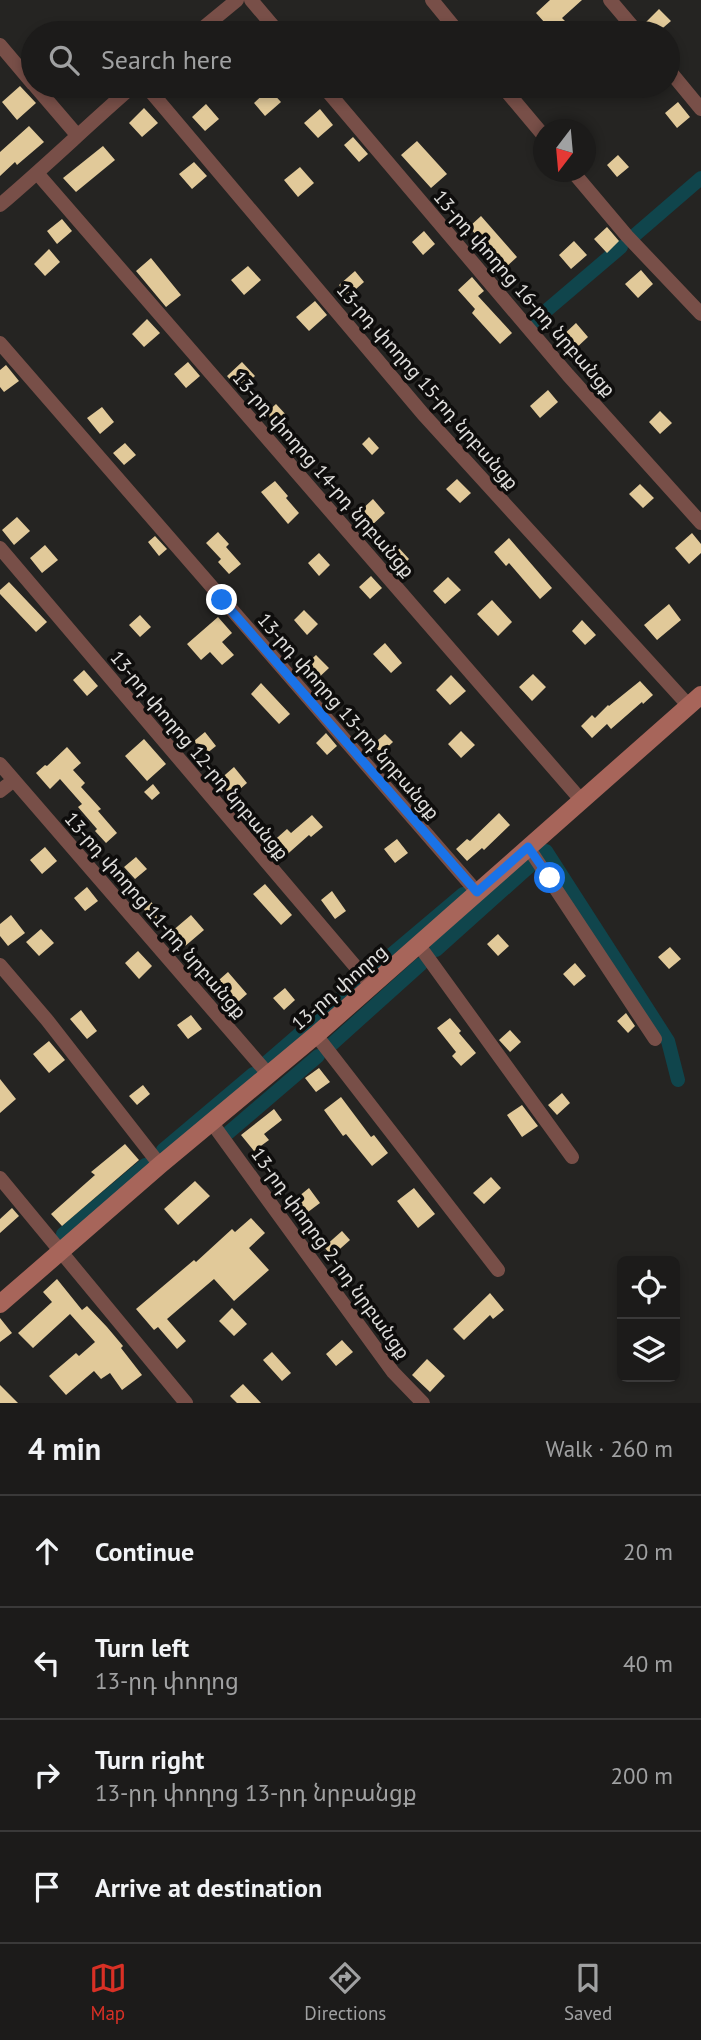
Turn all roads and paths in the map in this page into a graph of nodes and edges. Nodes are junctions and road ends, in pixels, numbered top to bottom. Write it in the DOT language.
graph roads {
  1 [pos="251,0"];
  2 [pos="432,0"];
  3 [pos="610,0"];
  4 [pos="228,3"];
  5 [pos="209,21"];
  6 [pos="269,21"];
  7 [pos="449,21"];
  8 [pos="628,21"];
  9 [pos="0,45"];
  10 [pos="21,70"];
  11 [pos="680,84"];
  12 [pos="45,98"];
  13 [pos="119,98"];
  14 [pos="156,98"];
  15 [pos="333,98"];
  16 [pos="512,98"];
  17 [pos="701,109"];
  18 [pos="533,123"];
  19 [pos="77,135"];
  20 [pos="37,173"];
  21 [pos="581,182"];
  22 [pos="0,205"];
  23 [pos="701,314"];
  24 [pos="0,343"];
  25 [pos="701,523"];
  26 [pos="0,548"];
  27 [pos="695,701"];
  28 [pos="0,764"];
  29 [pos="14,780"];
  30 [pos="0,791"];
  31 [pos="581,800"];
  32 [pos="528,847"];
  33 [pos="477,892"];
  34 [pos="418,944"];
  35 [pos="0,965"];
  36 [pos="372,986"];
  37 [pos="316,1035"];
  38 [pos="655,1039"];
  39 [pos="269,1075"];
  40 [pos="212,1123"];
  41 [pos="572,1157"];
  42 [pos="160,1165"];
  43 [pos="0,1178"];
  44 [pos="60,1250"];
  45 [pos="498,1270"];
  46 [pos="0,1304"];
  47 [pos="186,1403"];
  48 [pos="422,1403"];
  1 -- 6 [label="street"];
  2 -- 7 [label="street"];
  3 -- 8 [label="street"];
  4 -- 5 [label="street"];
  9 -- 10 [label="street"];
  11 -- 17 [label="street"];
  12 -- 19 [label="street"];
  13 -- 19 [label="street"];
  14 -- 27 [label="street, 13-րդ փողոց 15-րդ նրբանցք"];
  15 -- 25 [label="street, 13-րդ փողոց 16-րդ նրբանցք"];
  16 -- 18 [label="street"];
  19 -- 20 [label="street"];
  20 -- 22 [label="street"];
  20 -- 31 [label="street, 13-րդ փողոց 14-րդ նրբանցք"];
  21 -- 23 [label="street"];
  24 -- 33 [label="street, 13-րդ փողոց 13-րդ նրբանցք"];
  26 -- 36 [label="street, 13-րդ փողոց 12-րդ նրբանցք"];
  27 -- 31 [label="street, 13-րդ փողոց"];
  28 -- 29 [label="street, 13-րդ փողոց 11-րդ նրբանցք"];
  29 -- 30 [label="street"];
  29 -- 39 [label="street, 13-րդ փողոց 11-րդ նրբանցք"];
  31 -- 32 [label="street, 13-րդ փողոց"];
  32 -- 33 [label="street, 13-րդ փողոց"];
  32 -- 38 [label="street"];
  33 -- 34 [label="street, 13-րդ փողոց"];
  34 -- 36 [label="street, 13-րդ փողոց"];
  34 -- 41 [label="street"];
  35 -- 42 [label="street"];
  36 -- 37 [label="street, 13-րդ փողոց"];
  37 -- 39 [label="street, 13-րդ փողոց"];
  37 -- 45 [label="street"];
  39 -- 40 [label="street, 13-րդ փողոց"];
  40 -- 42 [label="street, 13-րդ փողոց"];
  40 -- 48 [label="street, 13-րդ փողոց 2-րդ նրբանցք"];
  42 -- 44 [label="street, 13-րդ փողոց"];
  43 -- 44 [label="street"];
  44 -- 46 [label="street, 13-րդ փողոց"];
  44 -- 47 [label="street"];
}
